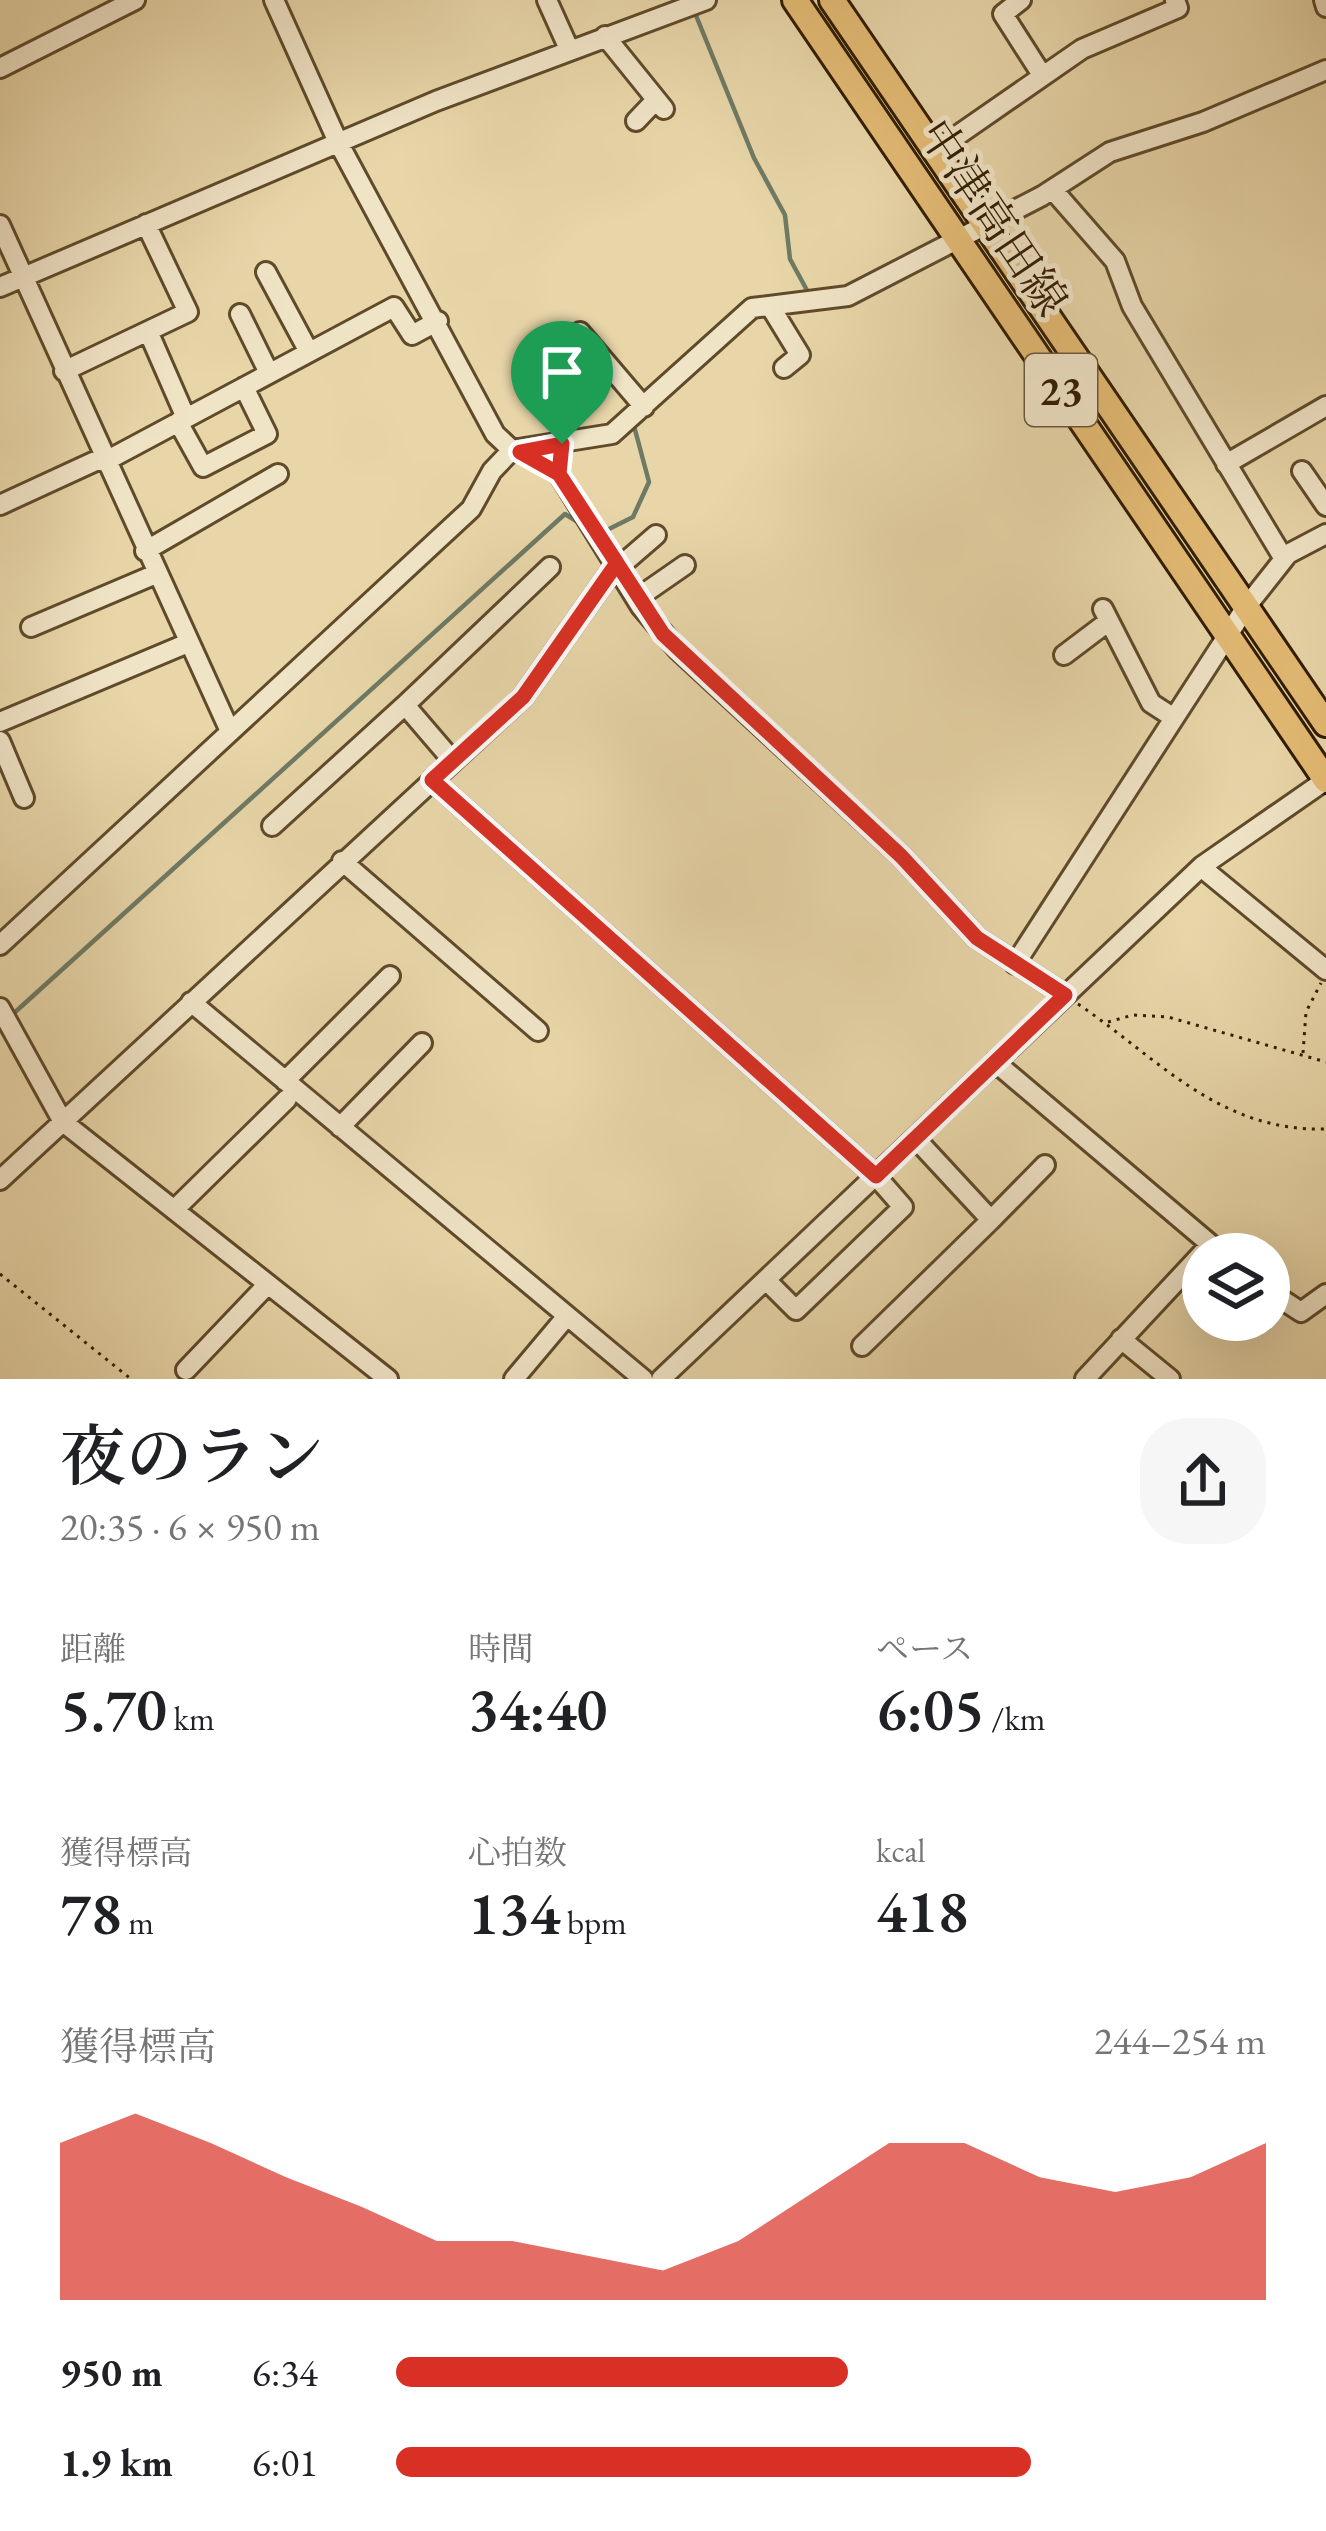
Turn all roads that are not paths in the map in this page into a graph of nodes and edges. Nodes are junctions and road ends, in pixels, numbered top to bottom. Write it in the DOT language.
graph roads {
  1 [pos="135,0"];
  2 [pos="274,0"];
  3 [pos="547,0"];
  4 [pos="706,0"];
  5 [pos="795,0"];
  6 [pos="832,0"];
  7 [pos="1021,0"];
  8 [pos="1175,0"];
  9 [pos="605,36"];
  10 [pos="569,49"];
  11 [pos="0,68"];
  12 [pos="1326,70"];
  13 [pos="1042,75"];
  14 [pos="637,121"];
  15 [pos="338,142"];
  16 [pos="935,151"];
  17 [pos="1053,190"];
  18 [pos="146,224"];
  19 [pos="0,226"];
  20 [pos="987,226"];
  21 [pos="958,239"];
  22 [pos="266,272"];
  23 [pos="23,277"];
  24 [pos="0,287"];
  25 [pos="770,306"];
  26 [pos="240,314"];
  27 [pos="438,321"];
  28 [pos="148,331"];
  29 [pos="580,332"];
  30 [pos="309,352"];
  31 [pos="784,368"];
  32 [pos="64,371"];
  33 [pos="269,373"];
  34 [pos="244,387"];
  35 [pos="1326,406"];
  36 [pos="644,407"];
  37 [pos="182,420"];
  38 [pos="562,444"];
  39 [pos="516,451"];
  40 [pos="103,460"];
  41 [pos="1226,464"];
  42 [pos="1302,471"];
  43 [pos="278,474"];
  44 [pos="559,474"];
  45 [pos="0,505"];
  46 [pos="1326,506"];
  47 [pos="1326,534"];
  48 [pos="656,535"];
  49 [pos="145,551"];
  50 [pos="1284,559"];
  51 [pos="618,565"];
  52 [pos="685,565"];
  53 [pos="550,567"];
  54 [pos="156,574"];
  55 [pos="636,599"];
  56 [pos="1246,607"];
  57 [pos="31,627"];
  58 [pos="1227,634"];
  59 [pos="188,643"];
  60 [pos="1064,656"];
  61 [pos="405,705"];
  62 [pos="1171,716"];
  63 [pos="0,722"];
  64 [pos="1326,724"];
  65 [pos="229,729"];
  66 [pos="0,741"];
  67 [pos="453,760"];
  68 [pos="432,780"];
  69 [pos="1326,780"];
  70 [pos="24,798"];
  71 [pos="272,826"];
  72 [pos="342,861"];
  73 [pos="1201,867"];
  74 [pos="0,945"];
  75 [pos="1016,964"];
  76 [pos="1326,972"];
  77 [pos="390,976"];
  78 [pos="1065,995"];
  79 [pos="191,1003"];
  80 [pos="0,1008"];
  81 [pos="538,1031"];
  82 [pos="422,1042"];
  83 [pos="995,1062"];
  84 [pos="286,1090"];
  85 [pos="63,1122"];
  86 [pos="340,1126"];
  87 [pos="916,1139"];
  88 [pos="1045,1165"];
  89 [pos="876,1176"];
  90 [pos="0,1180"];
  91 [pos="174,1210"];
  92 [pos="991,1220"];
  93 [pos="1197,1233"];
  94 [pos="766,1280"];
  95 [pos="1182,1281"];
  96 [pos="268,1284"];
  97 [pos="1326,1294"];
  98 [pos="1290,1305"];
  99 [pos="567,1316"];
  100 [pos="1120,1339"];
  101 [pos="862,1346"];
  102 [pos="185,1370"];
  103 [pos="388,1379"];
  104 [pos="514,1379"];
  105 [pos="643,1379"];
  106 [pos="661,1379"];
  107 [pos="1085,1379"];
  108 [pos="1169,1379"];
  1 -- 11 [label="street"];
  2 -- 15 [label="street"];
  3 -- 10 [label="street"];
  4 -- 9 [label="street"];
  5 -- 21 [label="main road, 中津高田線 / 23"];
  6 -- 16 [label="main road, 中津高田線 / 23"];
  7 -- 13 [label="street"];
  8 -- 13 [label="street"];
  9 -- 10 [label="street"];
  9 -- 14 [label="street"];
  10 -- 15 [label="street"];
  12 -- 17 [label="street"];
  13 -- 16 [label="street"];
  15 -- 18 [label="street"];
  15 -- 27 [label="street"];
  16 -- 20 [label="main road, 中津高田線 / 23"];
  17 -- 20 [label="street"];
  17 -- 41 [label="street"];
  18 -- 23 [label="street"];
  18 -- 28 [label="street"];
  19 -- 23 [label="street"];
  20 -- 21 [label="street"];
  20 -- 56 [label="main road, 中津高田線 / 23"];
  21 -- 25 [label="street"];
  21 -- 58 [label="main road, 中津高田線 / 23"];
  22 -- 30 [label="street"];
  23 -- 24 [label="street"];
  23 -- 32 [label="street"];
  25 -- 31 [label="street"];
  25 -- 36 [label="street"];
  26 -- 33 [label="street"];
  27 -- 30 [label="street"];
  27 -- 39 [label="street"];
  28 -- 32 [label="street"];
  28 -- 37 [label="street"];
  29 -- 36 [label="street"];
  30 -- 33 [label="street"];
  32 -- 40 [label="street"];
  33 -- 34 [label="street"];
  34 -- 37 [label="street"];
  34 -- 37 [label="street"];
  35 -- 41 [label="street"];
  36 -- 38 [label="street"];
  37 -- 40 [label="street"];
  38 -- 39 [label="street"];
  38 -- 44 [label="street"];
  39 -- 44 [label="street"];
  39 -- 65 [label="street"];
  40 -- 45 [label="street"];
  40 -- 49 [label="street"];
  41 -- 50 [label="street"];
  42 -- 46 [label="street"];
  43 -- 49 [label="street"];
  44 -- 51 [label="street"];
  47 -- 50 [label="street"];
  48 -- 51 [label="street"];
  49 -- 54 [label="street"];
  50 -- 56 [label="street"];
  51 -- 55 [label="street"];
  51 -- 67 [label="street"];
  52 -- 55 [label="street"];
  53 -- 61 [label="street"];
  54 -- 57 [label="street"];
  54 -- 59 [label="street"];
  55 -- 75 [label="street"];
  56 -- 58 [label="street"];
  56 -- 64 [label="main road, 中津高田線 / 23"];
  58 -- 62 [label="street"];
  58 -- 69 [label="main road, 中津高田線 / 23"];
  59 -- 63 [label="street"];
  59 -- 65 [label="street"];
  60 -- 62 [label="street"];
  61 -- 67 [label="street"];
  61 -- 71 [label="street"];
  62 -- 75 [label="street"];
  65 -- 74 [label="street"];
  66 -- 70 [label="street"];
  67 -- 68 [label="street"];
  68 -- 72 [label="street"];
  68 -- 89 [label="street"];
  69 -- 73 [label="street"];
  72 -- 79 [label="street"];
  72 -- 81 [label="street"];
  73 -- 76 [label="street"];
  73 -- 78 [label="street"];
  75 -- 78 [label="street"];
  77 -- 84 [label="street"];
  78 -- 83 [label="street"];
  79 -- 84 [label="street"];
  79 -- 85 [label="street"];
  80 -- 85 [label="street"];
  82 -- 86 [label="street"];
  83 -- 87 [label="street"];
  83 -- 93 [label="street"];
  84 -- 86 [label="street"];
  84 -- 91 [label="street"];
  85 -- 90 [label="street"];
  85 -- 91 [label="street"];
  86 -- 99 [label="street"];
  87 -- 89 [label="street"];
  87 -- 92 [label="street"];
  88 -- 92 [label="street"];
  89 -- 94 [label="street"];
  89 -- 94 [label="street"];
  91 -- 96 [label="street"];
  92 -- 101 [label="street"];
  94 -- 106 [label="street"];
  95 -- 100 [label="street"];
  96 -- 102 [label="street"];
  96 -- 103 [label="street"];
  97 -- 98 [label="street"];
  99 -- 104 [label="street"];
  99 -- 105 [label="street"];
  100 -- 107 [label="street"];
  100 -- 108 [label="street"];
}
